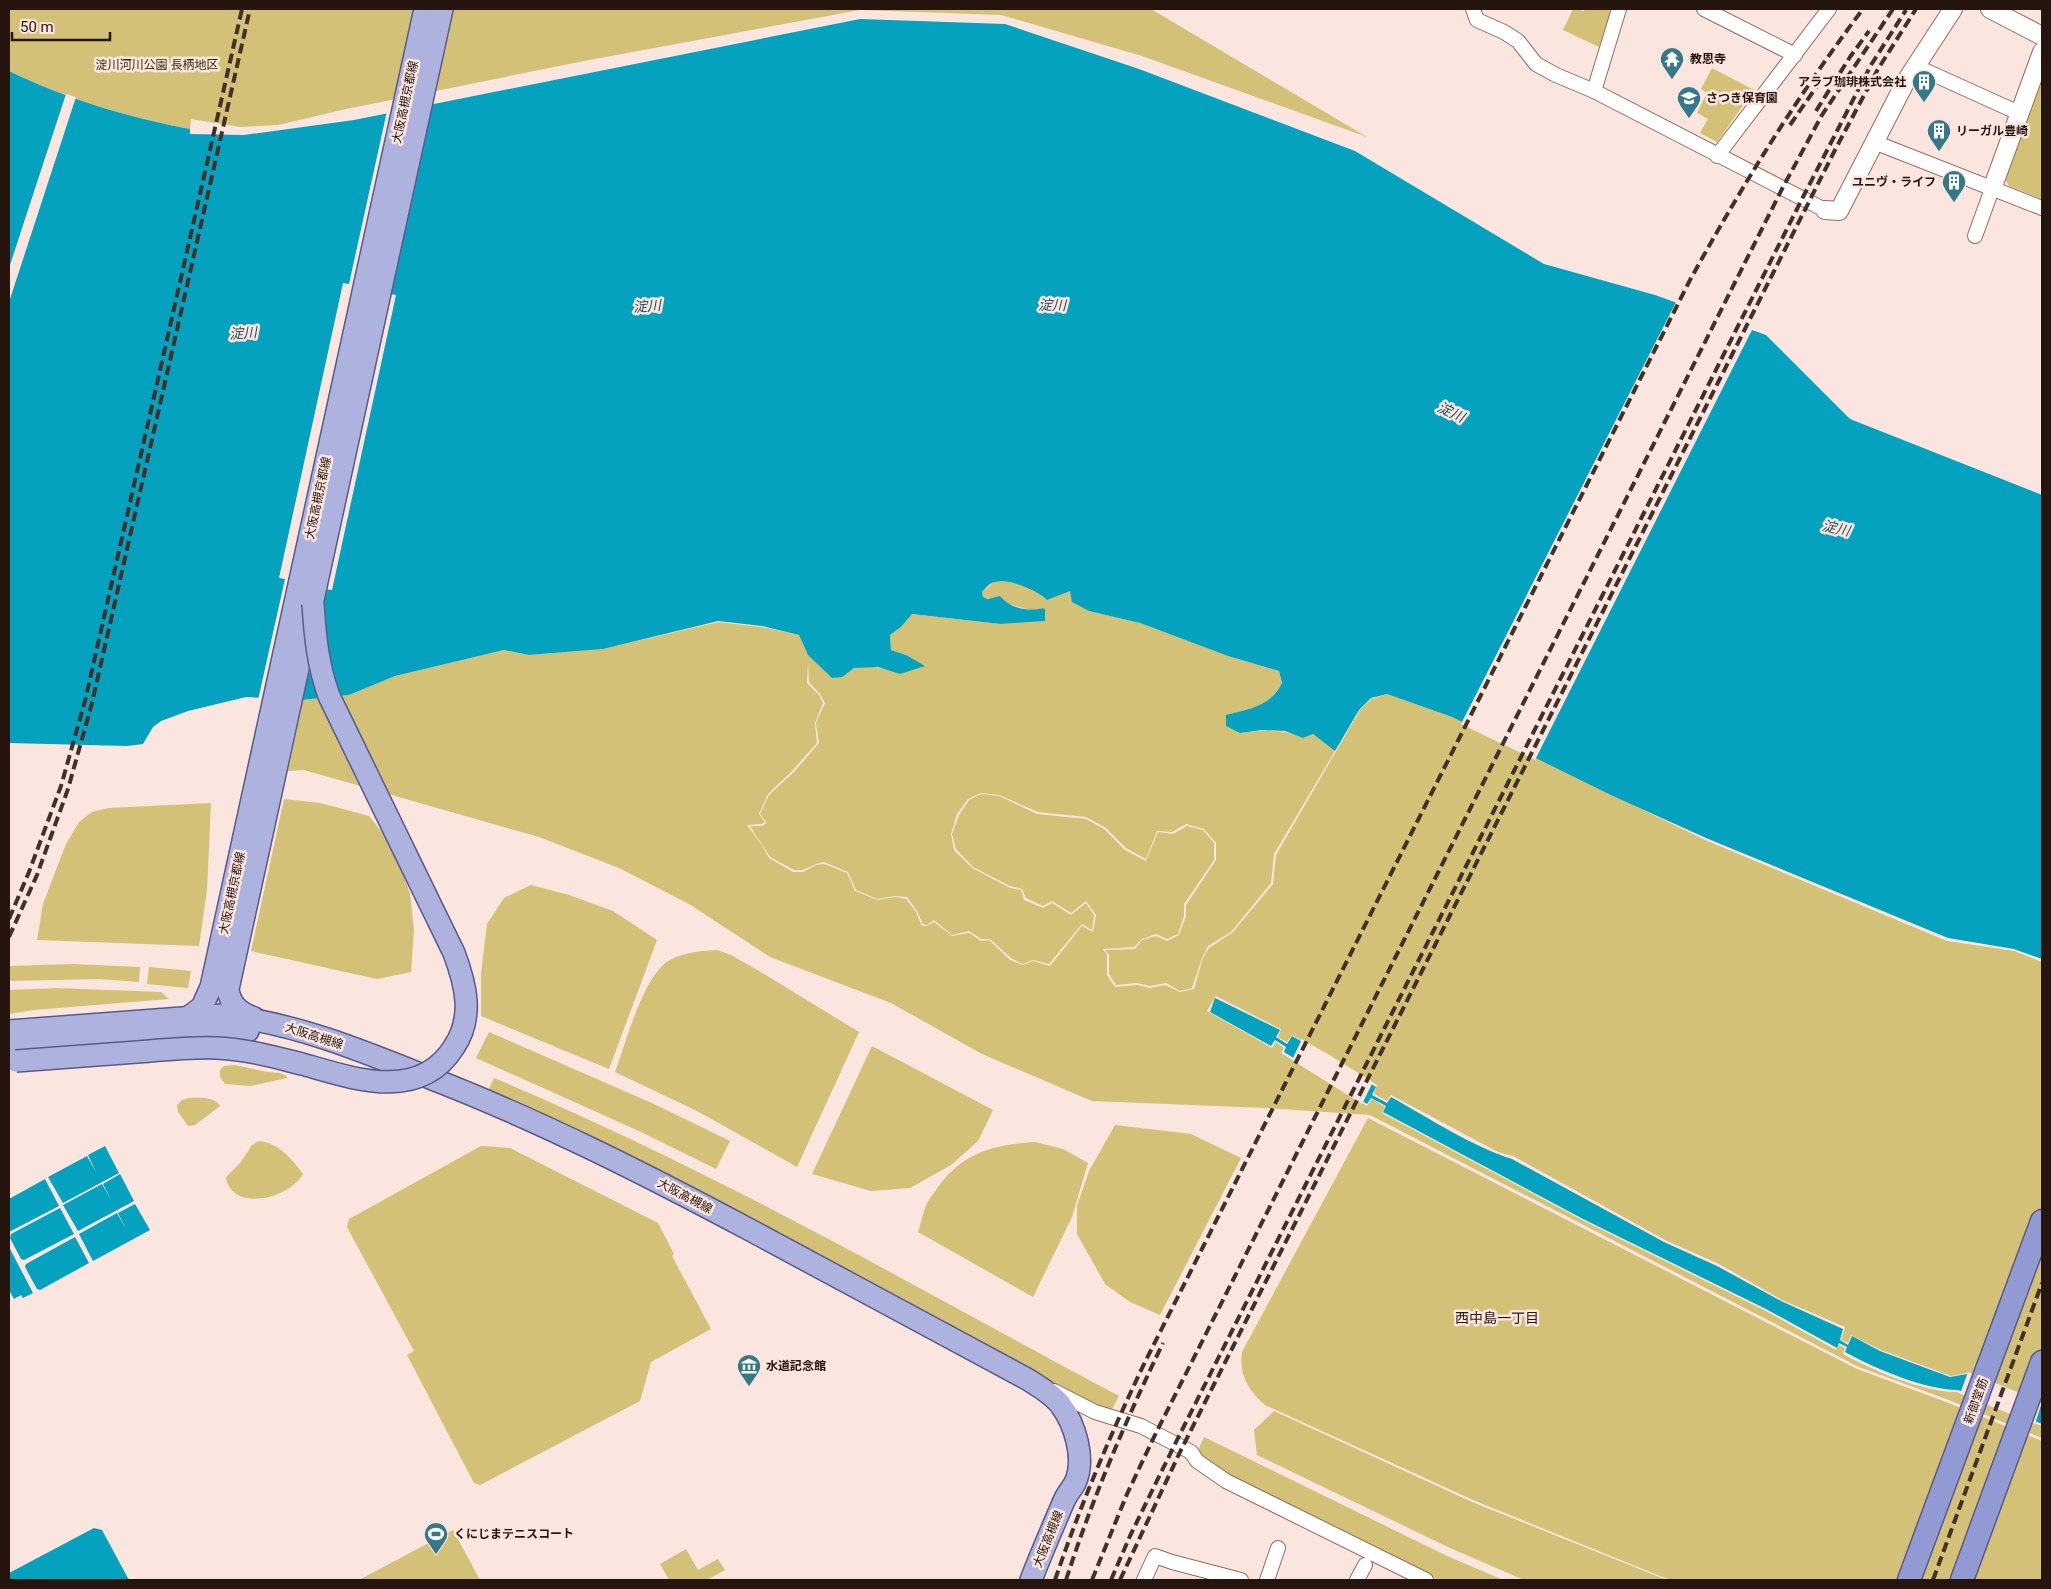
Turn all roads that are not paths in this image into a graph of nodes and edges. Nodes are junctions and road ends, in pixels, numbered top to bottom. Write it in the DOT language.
graph roads {
  1 [pos="425,9"];
  2 [pos="442,9"];
  3 [pos="1473,9"];
  4 [pos="1619,9"];
  5 [pos="1704,9"];
  6 [pos="1829,9"];
  7 [pos="1953,9"];
  8 [pos="1990,9"];
  9 [pos="2042,36"];
  10 [pos="2042,52"];
  11 [pos="1795,55"];
  12 [pos="1915,66"];
  13 [pos="1594,91"];
  14 [pos="2020,113"];
  15 [pos="1874,142"];
  16 [pos="1716,156"];
  17 [pos="1992,188"];
  18 [pos="2042,208"];
  19 [pos="1832,211"];
  20 [pos="1975,236"];
  21 [pos="312,604"];
  22 [pos="220,988"];
  23 [pos="190,1016"];
  24 [pos="256,1019"];
  25 [pos="227,1022"];
  26 [pos="9,1031"];
  27 [pos="11,1056"];
  28 [pos="2042,1221"];
  29 [pos="2042,1362"];
  30 [pos="1026,1379"];
  31 [pos="1065,1498"];
  32 [pos="1278,1548"];
  33 [pos="1365,1566"];
  34 [pos="1419,1579"];
  35 [pos="1031,1580"];
  36 [pos="1144,1580"];
  37 [pos="1241,1580"];
  38 [pos="1267,1580"];
  39 [pos="1357,1580"];
  40 [pos="1909,1580"];
  41 [pos="1962,1580"];
  1 -- 22 [label="main road, 大阪高槻京都線"];
  2 -- 21 [label="main road, 大阪高槻京都線"];
  3 -- 13 [label="street"];
  4 -- 13 [label="street"];
  5 -- 11 [label="street"];
  6 -- 11 [label="street"];
  7 -- 12 [label="street"];
  8 -- 9 [label="street"];
  10 -- 14 [label="street"];
  11 -- 16 [label="street"];
  12 -- 14 [label="street"];
  12 -- 15 [label="street"];
  13 -- 16 [label="street"];
  14 -- 17 [label="street"];
  15 -- 17 [label="street"];
  15 -- 19 [label="street"];
  16 -- 19 [label="street"];
  17 -- 18 [label="street"];
  17 -- 20 [label="street"];
  21 -- 22 [label="main road, 大阪高槻京都線"];
  21 -- 27 [label="main road, 大阪高槻京都線, bridge"];
  22 -- 23 [label="main road, 大阪高槻京都線"];
  22 -- 24 [label="main road"];
  22 -- 25 [label="main road"];
  23 -- 25 [label="main road, 大阪高槻線"];
  23 -- 26 [label="main road"];
  24 -- 25 [label="main road, 大阪高槻線"];
  24 -- 30 [label="main road, 大阪高槻線"];
  25 -- 27 [label="main road, 大阪高槻京都線"];
  25 -- 31 [label="main road, 大阪高槻線"];
  28 -- 40 [label="highway, 新御堂筋"];
  29 -- 41 [label="highway"];
  30 -- 31 [label="main road, 大阪高槻線"];
  30 -- 34 [label="street"];
  31 -- 35 [label="main road, 大阪高槻線"];
  32 -- 38 [label="street"];
  33 -- 39 [label="street"];
  36 -- 37 [label="street"];
}
